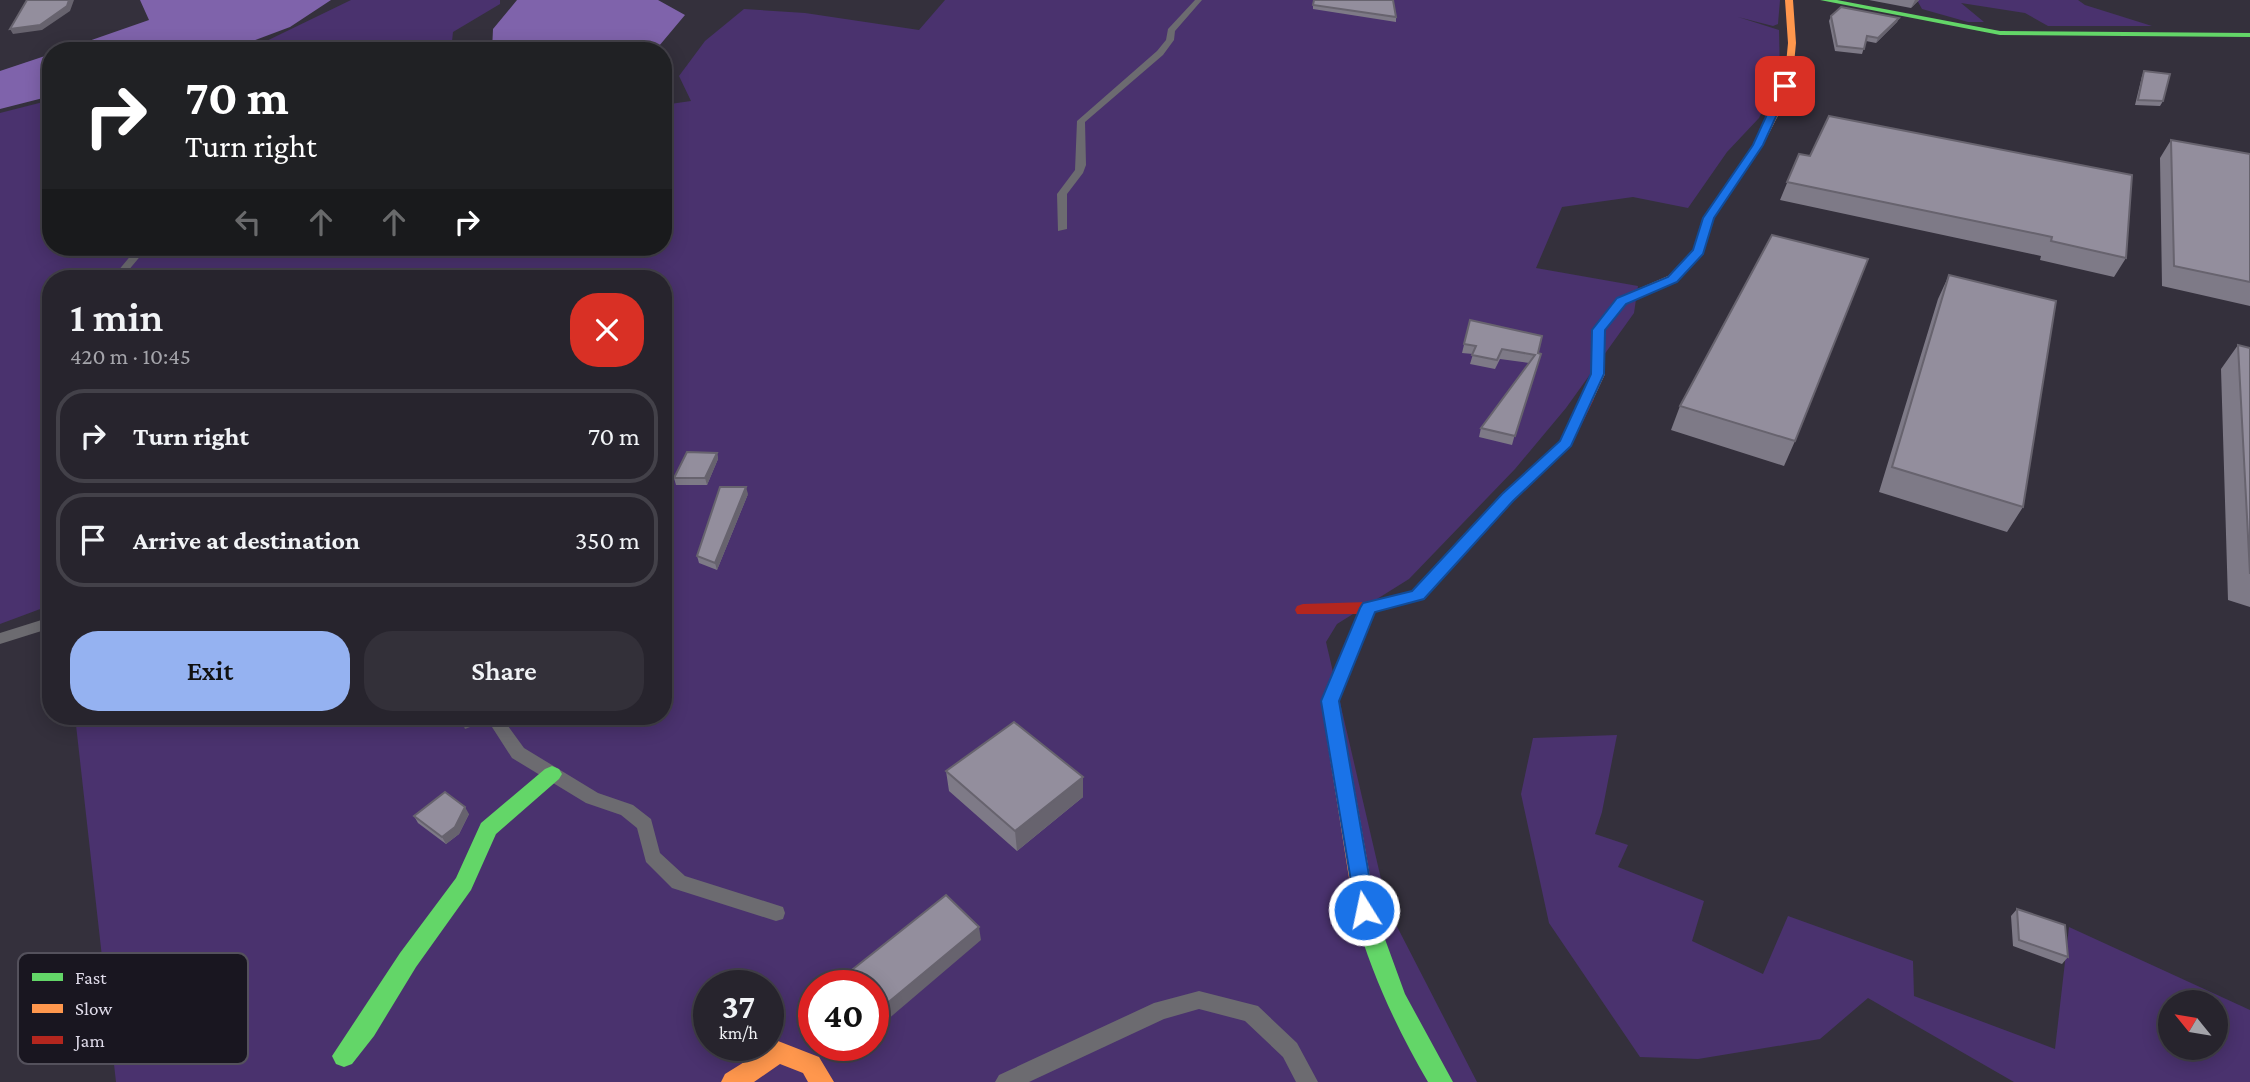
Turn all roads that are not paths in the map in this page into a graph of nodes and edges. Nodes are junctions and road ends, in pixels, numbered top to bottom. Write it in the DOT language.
graph roads {
  1 [pos="1199,0"];
  2 [pos="1789,0"];
  3 [pos="1824,0"];
  4 [pos="2250,35"];
  5 [pos="1062,229"];
  6 [pos="135,256"];
  7 [pos="124,270"];
  8 [pos="1368,608"];
  9 [pos="1303,610"];
  10 [pos="42,625"];
  11 [pos="0,639"];
  12 [pos="500,725"];
  13 [pos="552,774"];
  14 [pos="776,913"];
  15 [pos="344,1056"];
  16 [pos="733,1082"];
  17 [pos="822,1082"];
  18 [pos="1006,1082"];
  19 [pos="1307,1082"];
  20 [pos="1441,1082"];
  1 -- 5 [label="lane"];
  2 -- 8 [label="street"];
  3 -- 4 [label="street"];
  6 -- 7 [label="lane"];
  8 -- 9 [label="street"];
  8 -- 20 [label="street"];
  10 -- 11 [label="lane"];
  12 -- 13 [label="lane"];
  13 -- 14 [label="lane"];
  13 -- 15 [label="street"];
  16 -- 17 [label="street"];
  18 -- 19 [label="lane"];
}
